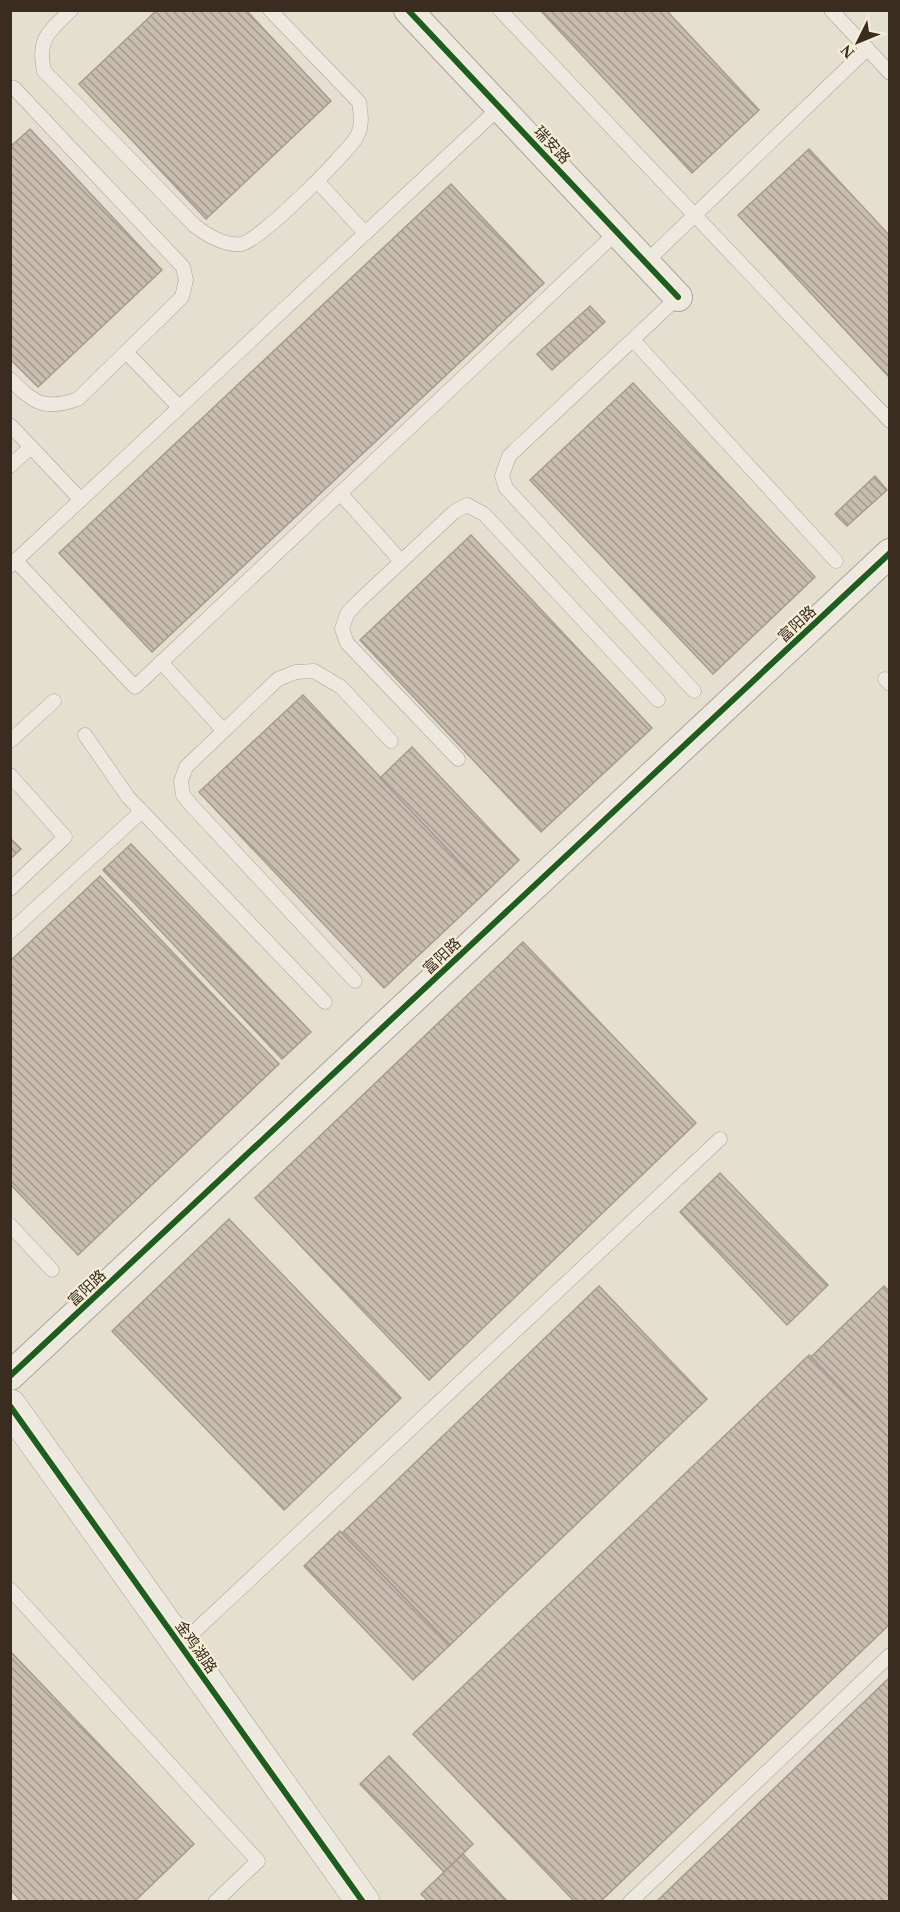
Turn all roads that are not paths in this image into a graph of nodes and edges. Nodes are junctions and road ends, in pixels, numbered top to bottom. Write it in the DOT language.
graph roads {
  1 [pos="71,10"];
  2 [pos="270,10"];
  3 [pos="408,10"];
  4 [pos="500,10"];
  5 [pos="831,10"];
  6 [pos="867,49"];
  7 [pos="890,73"];
  8 [pos="10,87"];
  9 [pos="500,107"];
  10 [pos="318,182"];
  11 [pos="694,215"];
  12 [pos="617,232"];
  13 [pos="365,233"];
  14 [pos="646,262"];
  15 [pos="678,297"];
  16 [pos="633,340"];
  17 [pos="128,353"];
  18 [pos="10,379"];
  19 [pos="179,407"];
  20 [pos="890,422"];
  21 [pos="10,425"];
  22 [pos="31,447"];
  23 [pos="10,466"];
  24 [pos="340,493"];
  25 [pos="81,500"];
  26 [pos="890,553"];
  27 [pos="401,561"];
  28 [pos="836,561"];
  29 [pos="13,563"];
  30 [pos="161,663"];
  31 [pos="694,691"];
  32 [pos="658,700"];
  33 [pos="54,701"];
  34 [pos="223,730"];
  35 [pos="85,735"];
  36 [pos="10,741"];
  37 [pos="391,741"];
  38 [pos="458,759"];
  39 [pos="10,775"];
  40 [pos="142,810"];
  41 [pos="10,889"];
  42 [pos="10,932"];
  43 [pos="355,981"];
  44 [pos="325,1002"];
  45 [pos="720,1138"];
  46 [pos="10,1225"];
  47 [pos="52,1270"];
  48 [pos="10,1376"];
  49 [pos="13,1416"];
  50 [pos="10,1589"];
  51 [pos="180,1645"];
  52 [pos="890,1655"];
  53 [pos="214,1902"];
  54 [pos="363,1902"];
  55 [pos="630,1902"];
  1 -- 10 [label="lane"];
  2 -- 10 [label="lane"];
  3 -- 9 [label="street, 瑞安路"];
  4 -- 11 [label="lane"];
  5 -- 6 [label="lane"];
  6 -- 7 [label="lane"];
  6 -- 11 [label="lane"];
  8 -- 17 [label="lane"];
  9 -- 12 [label="street, 瑞安路"];
  9 -- 13 [label="lane"];
  10 -- 13 [label="lane"];
  11 -- 14 [label="lane"];
  11 -- 20 [label="lane"];
  12 -- 14 [label="street, 瑞安路"];
  12 -- 24 [label="lane"];
  13 -- 19 [label="lane"];
  14 -- 15 [label="street, 瑞安路"];
  15 -- 16 [label="lane"];
  16 -- 28 [label="lane"];
  16 -- 31 [label="lane"];
  17 -- 18 [label="lane"];
  17 -- 19 [label="lane"];
  19 -- 25 [label="lane"];
  21 -- 22 [label="lane"];
  22 -- 23 [label="lane"];
  22 -- 25 [label="lane"];
  24 -- 27 [label="lane"];
  24 -- 30 [label="lane"];
  25 -- 29 [label="lane"];
  26 -- 48 [label="street, 富阳路"];
  27 -- 32 [label="lane"];
  27 -- 38 [label="lane"];
  29 -- 30 [label="lane"];
  30 -- 34 [label="lane"];
  33 -- 36 [label="lane"];
  34 -- 37 [label="lane"];
  34 -- 43 [label="lane"];
  35 -- 40 [label="lane"];
  39 -- 41 [label="lane"];
  40 -- 42 [label="lane"];
  40 -- 44 [label="lane"];
  45 -- 51 [label="lane"];
  46 -- 47 [label="lane"];
  49 -- 51 [label="street, 金鸡湖路"];
  50 -- 53 [label="lane"];
  51 -- 54 [label="street, 金鸡湖路"];
  52 -- 55 [label="lane"];
}
